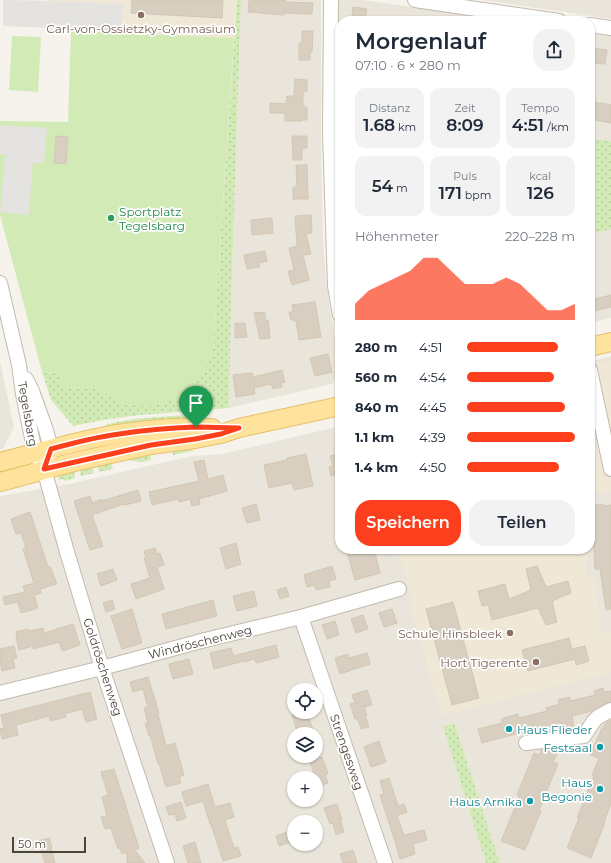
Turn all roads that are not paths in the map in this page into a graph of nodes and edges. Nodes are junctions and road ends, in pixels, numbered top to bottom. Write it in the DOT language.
graph roads {
  1 [pos="331,0"];
  2 [pos="415,0"];
  3 [pos="525,16"];
  4 [pos="595,26"];
  5 [pos="611,28"];
  6 [pos="0,283"];
  7 [pos="335,286"];
  8 [pos="611,342"];
  9 [pos="595,346"];
  10 [pos="595,394"];
  11 [pos="335,407"];
  12 [pos="239,428"];
  13 [pos="43,451"];
  14 [pos="0,462"];
  15 [pos="44,469"];
  16 [pos="611,469"];
  17 [pos="0,482"];
  18 [pos="399,589"];
  19 [pos="301,618"];
  20 [pos="102,668"];
  21 [pos="0,694"];
  22 [pos="611,710"];
  23 [pos="526,743"];
  24 [pos="167,863"];
  25 [pos="385,863"];
  1 -- 7 [label="street"];
  2 -- 3 [label="street"];
  4 -- 5 [label="street"];
  6 -- 13 [label="street, Tegelsbarg"];
  8 -- 9 [label="main road"];
  10 -- 16 [label="street"];
  11 -- 12 [label="main road"];
  12 -- 13 [label="main road"];
  12 -- 15 [label="main road"];
  13 -- 14 [label="main road"];
  13 -- 15 [label="street, Tegelsbarg"];
  15 -- 17 [label="main road"];
  15 -- 20 [label="street, Goldröschenweg"];
  18 -- 19 [label="street, Windröschenweg"];
  19 -- 20 [label="street, Windröschenweg"];
  19 -- 25 [label="street, Strengesweg"];
  20 -- 21 [label="street, Windröschenweg"];
  20 -- 24 [label="street, Goldröschenweg"];
  22 -- 23 [label="street"];
}
